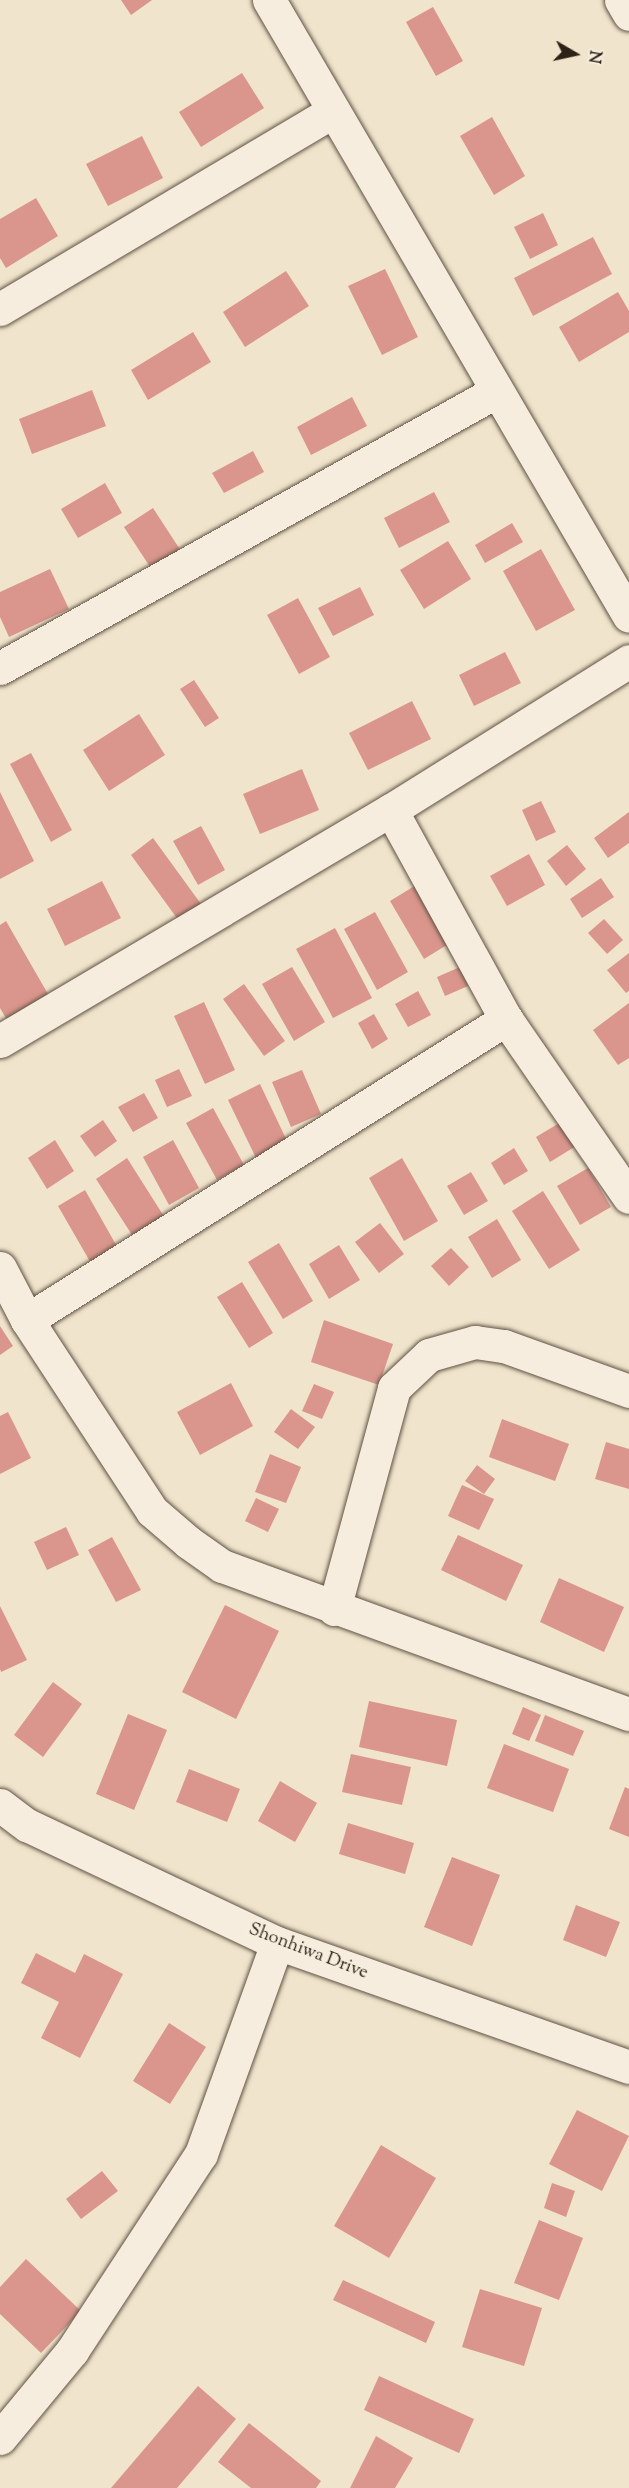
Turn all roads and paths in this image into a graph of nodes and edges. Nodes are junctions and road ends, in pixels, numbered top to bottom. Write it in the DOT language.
graph roads {
  1 [pos="268,0"];
  2 [pos="621,0"];
  3 [pos="629,14"];
  4 [pos="333,111"];
  5 [pos="0,309"];
  6 [pos="497,391"];
  7 [pos="629,616"];
  8 [pos="629,661"];
  9 [pos="0,668"];
  10 [pos="391,810"];
  11 [pos="506,1019"];
  12 [pos="0,1041"];
  13 [pos="629,1197"];
  14 [pos="0,1268"];
  15 [pos="27,1320"];
  16 [pos="629,1391"];
  17 [pos="334,1609"];
  18 [pos="629,1714"];
  19 [pos="0,1805"];
  20 [pos="277,1943"];
  21 [pos="629,2067"];
  22 [pos="0,2438"];
  1 -- 4 [label="street"];
  2 -- 3 [label="street"];
  4 -- 5 [label="street"];
  4 -- 6 [label="street"];
  6 -- 7 [label="street"];
  6 -- 9 [label="street"];
  8 -- 10 [label="street"];
  10 -- 11 [label="street"];
  10 -- 12 [label="street"];
  11 -- 13 [label="street"];
  11 -- 15 [label="street"];
  14 -- 15 [label="street"];
  15 -- 17 [label="street"];
  16 -- 17 [label="street"];
  17 -- 18 [label="street"];
  19 -- 20 [label="street, Shonhiwa Drive"];
  20 -- 21 [label="street, Shonhiwa Drive"];
  20 -- 22 [label="street"];
}
